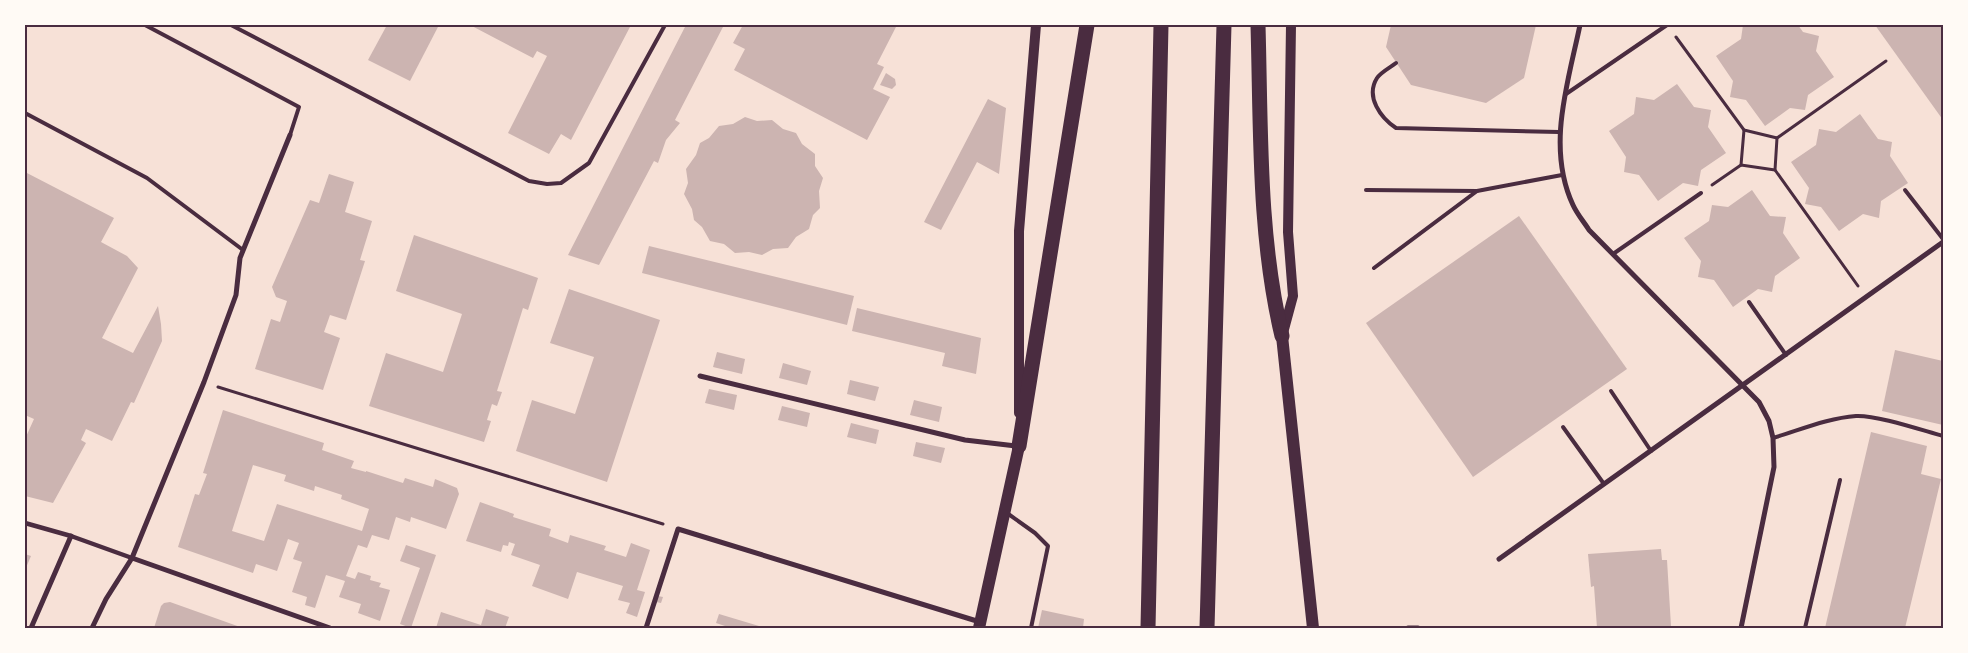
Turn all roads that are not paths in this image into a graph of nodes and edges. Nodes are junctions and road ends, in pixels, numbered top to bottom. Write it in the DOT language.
graph roads {
  1 [pos="145,25"];
  2 [pos="231,25"];
  3 [pos="665,25"];
  4 [pos="1036,25"];
  5 [pos="1087,25"];
  6 [pos="1161,25"];
  7 [pos="1224,25"];
  8 [pos="1258,25"];
  9 [pos="1291,25"];
  10 [pos="1580,25"];
  11 [pos="1667,25"];
  12 [pos="1396,63"];
  13 [pos="1566,94"];
  14 [pos="25,114"];
  15 [pos="1559,132"];
  16 [pos="290,135"];
  17 [pos="1562,176"];
  18 [pos="1366,190"];
  19 [pos="1905,190"];
  20 [pos="1477,191"];
  21 [pos="1701,193"];
  22 [pos="1943,241"];
  23 [pos="243,250"];
  24 [pos="1613,254"];
  25 [pos="1374,268"];
  26 [pos="1749,302"];
  27 [pos="1282,336"];
  28 [pos="1786,355"];
  29 [pos="700,376"];
  30 [pos="1744,386"];
  31 [pos="1611,391"];
  32 [pos="1563,427"];
  33 [pos="1943,436"];
  34 [pos="1774,438"];
  35 [pos="1019,446"];
  36 [pos="1651,451"];
  37 [pos="1840,480"];
  38 [pos="1604,484"];
  39 [pos="1005,512"];
  40 [pos="25,523"];
  41 [pos="71,536"];
  42 [pos="132,558"];
  43 [pos="1499,559"];
  44 [pos="980,625"];
  45 [pos="31,628"];
  46 [pos="92,628"];
  47 [pos="330,628"];
  48 [pos="646,628"];
  49 [pos="1030,628"];
  50 [pos="1148,628"];
  51 [pos="1207,628"];
  52 [pos="1312,628"];
  53 [pos="1408,628"];
  54 [pos="1418,628"];
  55 [pos="1741,628"];
  56 [pos="1805,628"];
  1 -- 16 [label="lane"];
  2 -- 3 [label="lane"];
  4 -- 35 [label="main road"];
  5 -- 35 [label="highway"];
  6 -- 50 [label="highway"];
  7 -- 51 [label="highway"];
  8 -- 27 [label="highway"];
  9 -- 27 [label="main road"];
  10 -- 13 [label="street"];
  11 -- 13 [label="lane"];
  12 -- 15 [label="lane"];
  13 -- 15 [label="street"];
  14 -- 23 [label="lane"];
  15 -- 17 [label="street"];
  16 -- 23 [label="street"];
  17 -- 20 [label="lane"];
  17 -- 24 [label="street"];
  18 -- 20 [label="lane"];
  19 -- 22 [label="lane"];
  20 -- 25 [label="lane"];
  21 -- 24 [label="lane"];
  22 -- 28 [label="street"];
  23 -- 42 [label="street"];
  24 -- 30 [label="street"];
  26 -- 28 [label="lane"];
  27 -- 52 [label="main road"];
  28 -- 30 [label="street"];
  29 -- 35 [label="street"];
  30 -- 34 [label="street"];
  30 -- 36 [label="street"];
  31 -- 36 [label="lane"];
  32 -- 38 [label="lane"];
  33 -- 34 [label="lane"];
  34 -- 55 [label="street"];
  35 -- 39 [label="main road"];
  36 -- 38 [label="street"];
  37 -- 56 [label="lane"];
  38 -- 43 [label="street"];
  39 -- 44 [label="main road"];
  39 -- 49 [label="lane"];
  40 -- 41 [label="street"];
  41 -- 42 [label="street"];
  41 -- 45 [label="street"];
  42 -- 46 [label="street"];
  42 -- 47 [label="street"];
  44 -- 48 [label="street"];
  53 -- 54 [label="street"];
}
